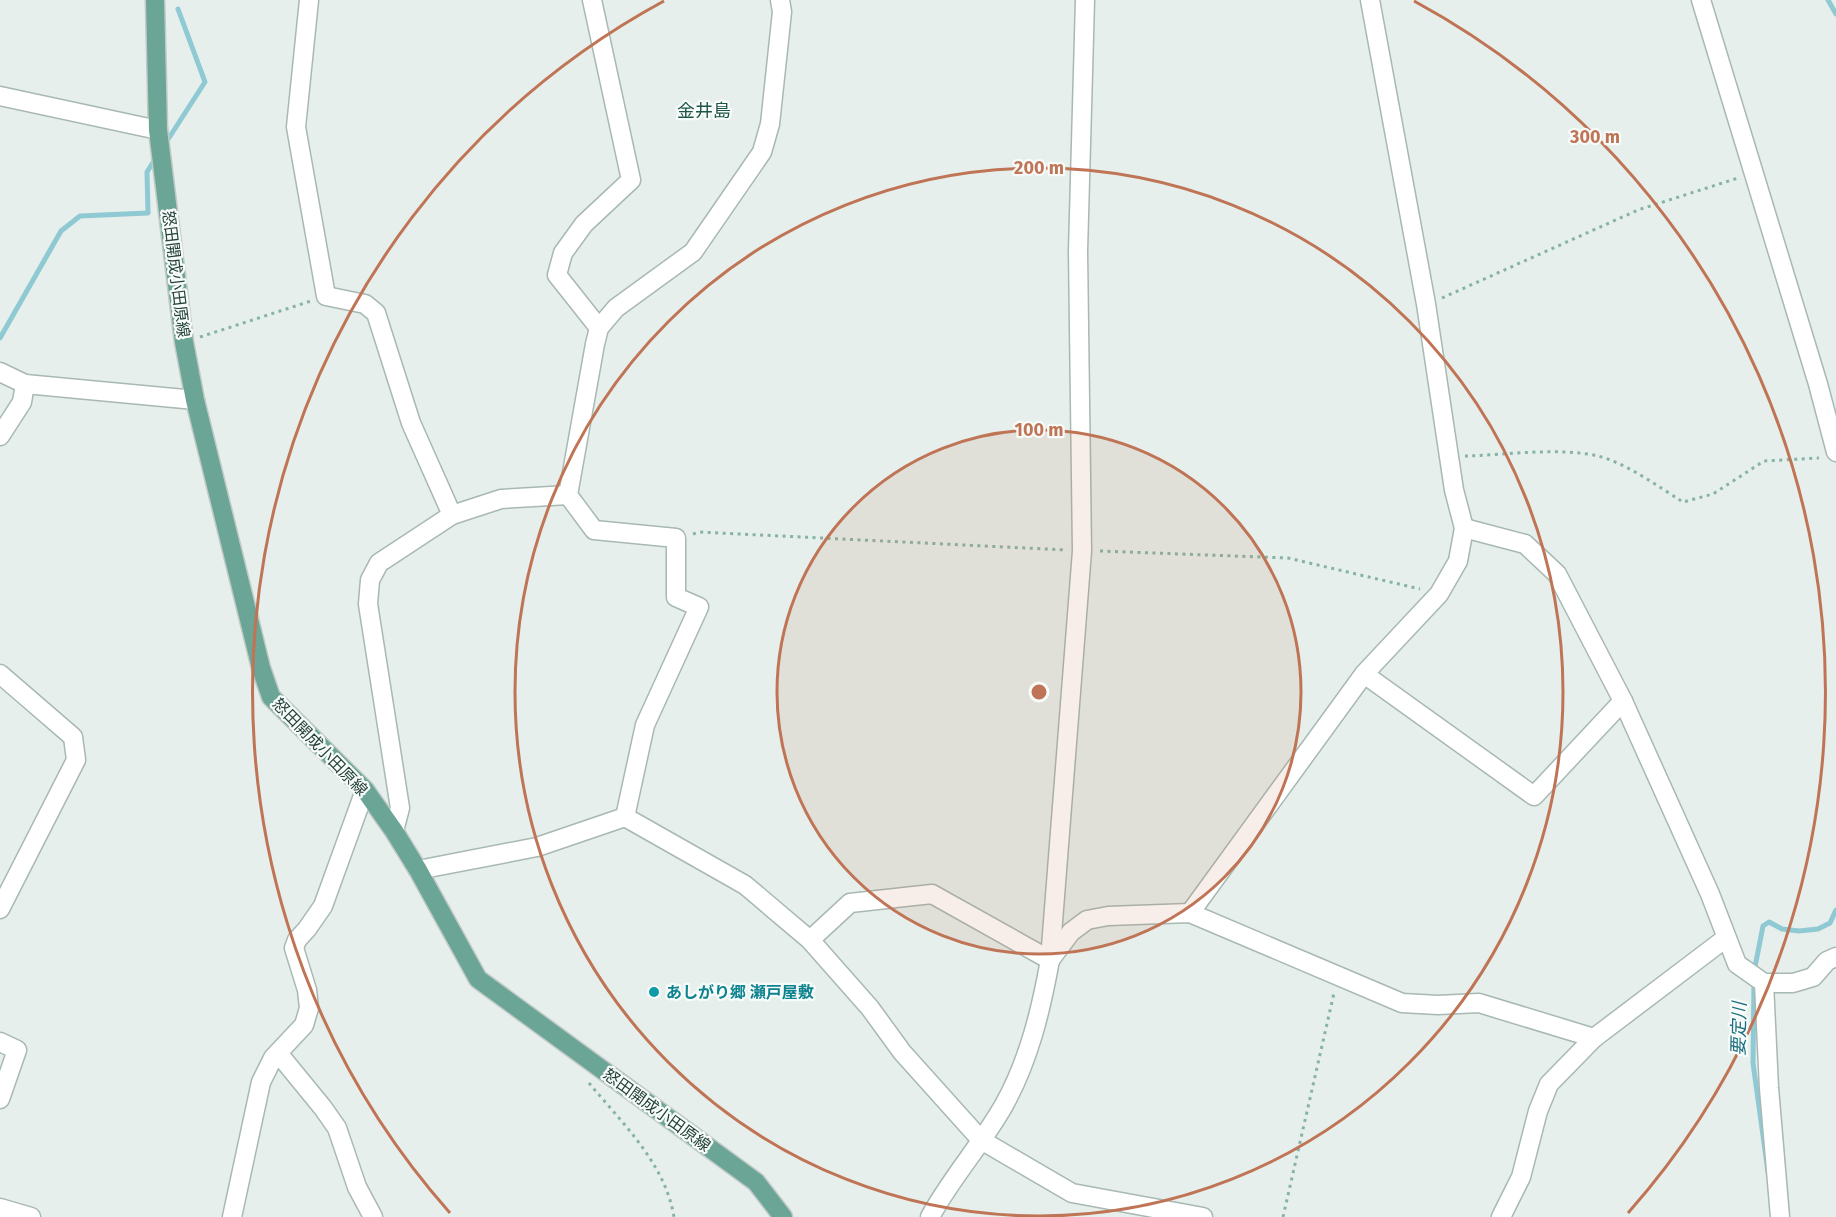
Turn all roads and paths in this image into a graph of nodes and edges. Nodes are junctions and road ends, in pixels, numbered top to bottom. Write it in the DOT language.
graph roads {
  1 [pos="155,0"];
  2 [pos="309,0"];
  3 [pos="592,0"];
  4 [pos="780,0"];
  5 [pos="1085,0"];
  6 [pos="1370,0"];
  7 [pos="1701,0"];
  8 [pos="0,96"];
  9 [pos="159,132"];
  10 [pos="1754,173"];
  11 [pos="326,296"];
  12 [pos="1426,304"];
  13 [pos="600,328"];
  14 [pos="184,342"];
  15 [pos="0,372"];
  16 [pos="25,384"];
  17 [pos="195,400"];
  18 [pos="0,436"];
  19 [pos="1830,455"];
  20 [pos="1449,457"];
  21 [pos="568,495"];
  22 [pos="452,516"];
  23 [pos="1464,528"];
  24 [pos="676,538"];
  25 [pos="1082,551"];
  26 [pos="1439,594"];
  27 [pos="0,674"];
  28 [pos="1364,674"];
  29 [pos="1623,701"];
  30 [pos="365,790"];
  31 [pos="625,817"];
  32 [pos="394,831"];
  33 [pos="418,870"];
  34 [pos="0,909"];
  35 [pos="1190,913"];
  36 [pos="1726,939"];
  37 [pos="810,940"];
  38 [pos="1836,957"];
  39 [pos="1050,960"];
  40 [pos="1338,976"];
  41 [pos="1764,983"];
  42 [pos="1594,1038"];
  43 [pos="0,1042"];
  44 [pos="278,1053"];
  45 [pos="588,1082"];
  46 [pos="0,1099"];
  47 [pos="981,1140"];
  48 [pos="0,1208"];
  49 [pos="31,1217"];
  50 [pos="232,1217"];
  51 [pos="374,1217"];
  52 [pos="674,1217"];
  53 [pos="783,1217"];
  54 [pos="930,1217"];
  55 [pos="1203,1217"];
  56 [pos="1283,1217"];
  57 [pos="1500,1217"];
  58 [pos="1780,1217"];
  1 -- 9 [label="main road, 怒田開成小田原線"];
  2 -- 11 [label="street"];
  3 -- 13 [label="street"];
  4 -- 13 [label="street"];
  5 -- 25 [label="street"];
  6 -- 12 [label="street"];
  7 -- 10 [label="street"];
  8 -- 9 [label="street"];
  9 -- 14 [label="main road, 怒田開成小田原線"];
  10 -- 12 [label="path"];
  10 -- 19 [label="street"];
  11 -- 14 [label="path"];
  11 -- 22 [label="street"];
  12 -- 20 [label="street"];
  13 -- 21 [label="street"];
  14 -- 17 [label="main road, 怒田開成小田原線"];
  15 -- 16 [label="street"];
  16 -- 17 [label="street"];
  16 -- 18 [label="street"];
  17 -- 30 [label="main road, 怒田開成小田原線"];
  19 -- 20 [label="path"];
  20 -- 23 [label="street"];
  21 -- 22 [label="street"];
  21 -- 24 [label="street"];
  22 -- 32 [label="street"];
  23 -- 26 [label="street"];
  23 -- 29 [label="street"];
  24 -- 25 [label="path"];
  24 -- 31 [label="street"];
  25 -- 26 [label="path"];
  25 -- 39 [label="street"];
  26 -- 28 [label="street"];
  27 -- 34 [label="street"];
  28 -- 29 [label="street"];
  28 -- 35 [label="street"];
  29 -- 36 [label="street"];
  30 -- 32 [label="main road, 怒田開成小田原線"];
  30 -- 44 [label="street"];
  31 -- 33 [label="street"];
  31 -- 37 [label="street"];
  32 -- 33 [label="main road, 怒田開成小田原線"];
  33 -- 53 [label="main road, 怒田開成小田原線"];
  35 -- 39 [label="street"];
  35 -- 40 [label="street"];
  36 -- 41 [label="street"];
  36 -- 42 [label="street"];
  37 -- 39 [label="street"];
  37 -- 47 [label="street"];
  38 -- 41 [label="street"];
  39 -- 47 [label="street"];
  40 -- 42 [label="street"];
  40 -- 56 [label="path"];
  41 -- 58 [label="street"];
  42 -- 57 [label="street"];
  43 -- 46 [label="street"];
  44 -- 50 [label="street"];
  44 -- 51 [label="street"];
  45 -- 52 [label="path"];
  47 -- 54 [label="street"];
  47 -- 55 [label="street"];
  48 -- 49 [label="street"];
}
